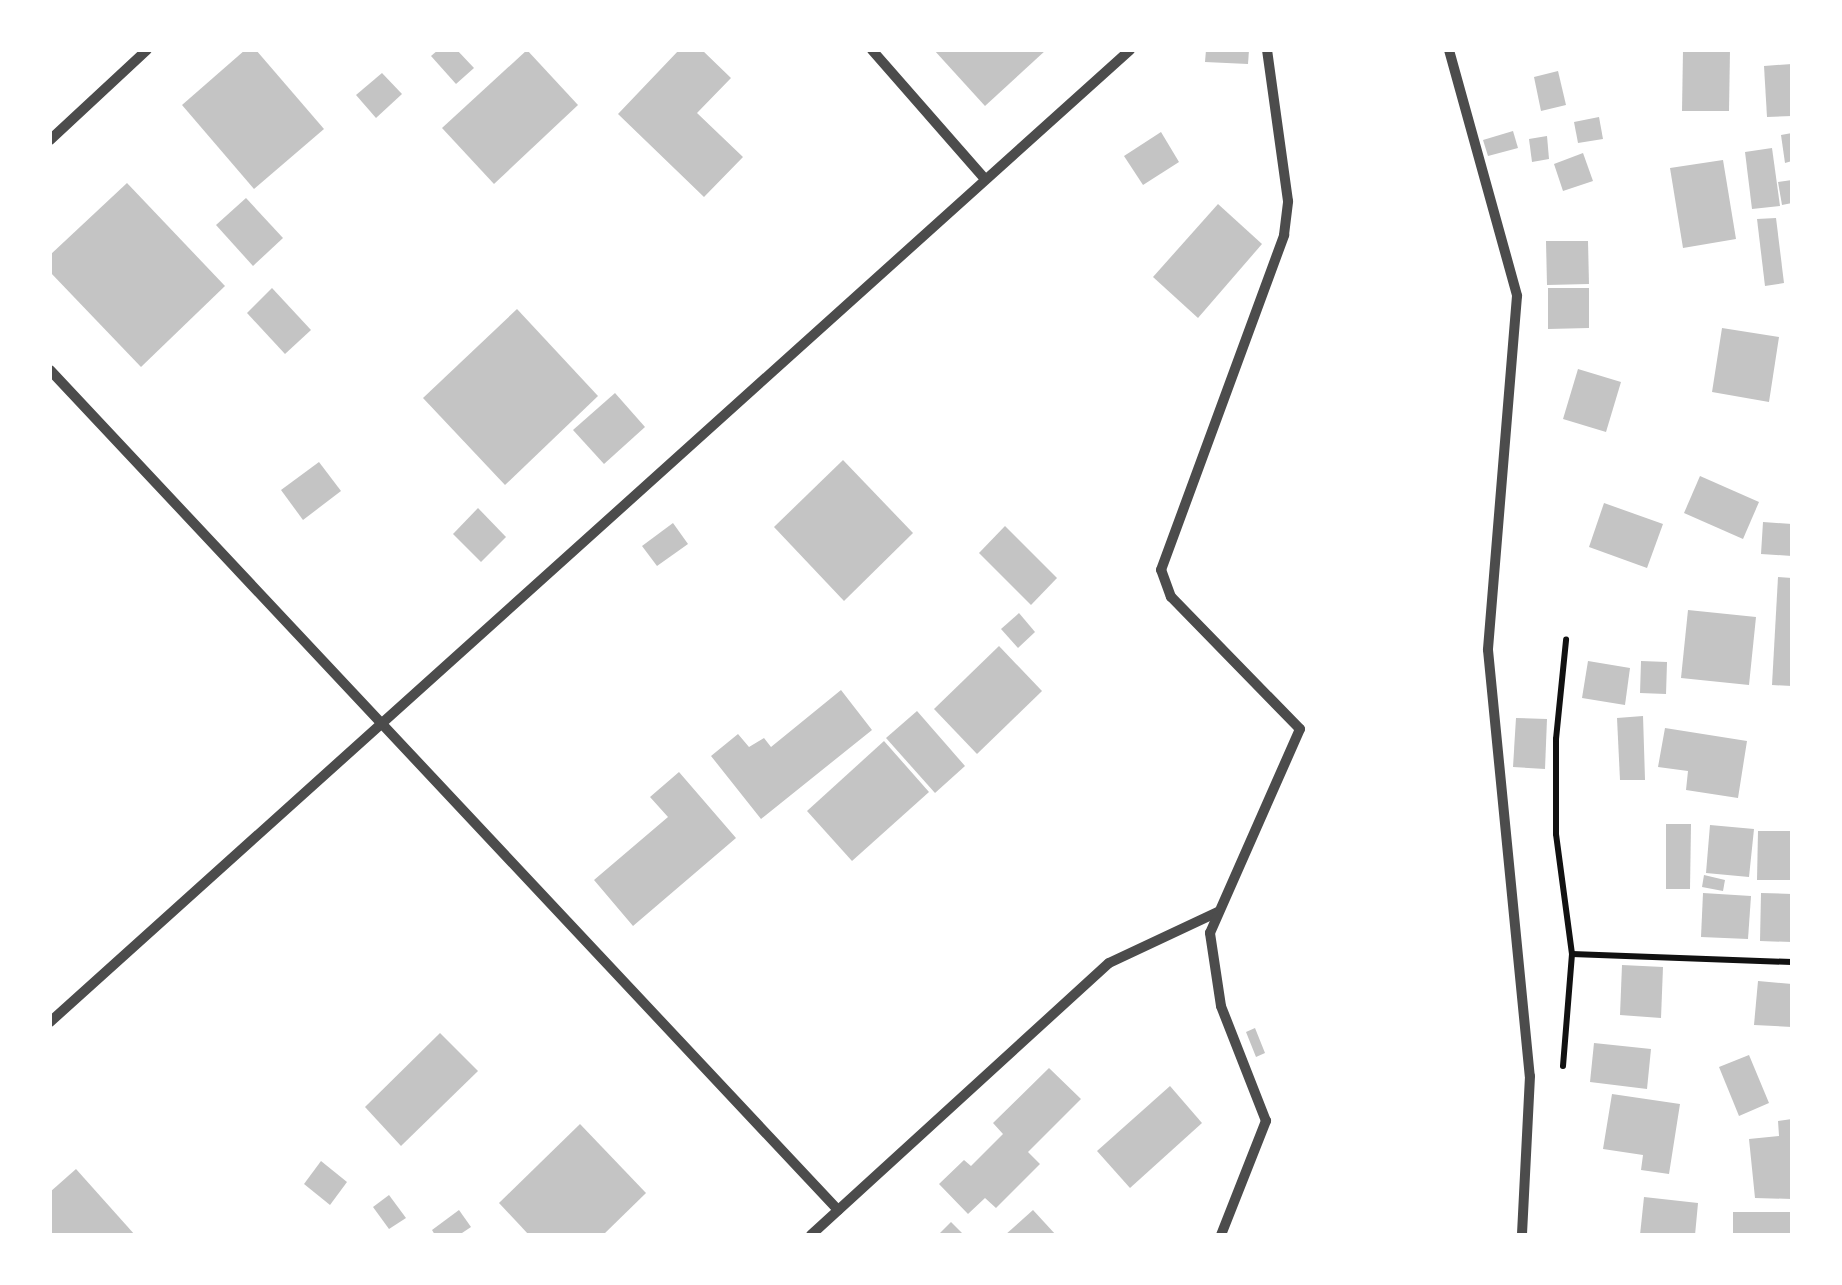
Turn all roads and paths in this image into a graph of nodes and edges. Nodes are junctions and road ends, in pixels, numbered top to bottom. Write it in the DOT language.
graph roads {
  1 [pos="147,50"];
  2 [pos="872,50"];
  3 [pos="1130,50"];
  4 [pos="1267,50"];
  5 [pos="1449,50"];
  6 [pos="50,140"];
  7 [pos="986,179"];
  8 [pos="50,370"];
  9 [pos="1566,640"];
  10 [pos="377,723"];
  11 [pos="1218,912"];
  12 [pos="1572,954"];
  13 [pos="1792,962"];
  14 [pos="50,1022"];
  15 [pos="1561,1084"];
  16 [pos="838,1210"];
  17 [pos="811,1235"];
  18 [pos="1221,1235"];
  19 [pos="1522,1235"];
  1 -- 6 [label="street"];
  2 -- 7 [label="street"];
  3 -- 7 [label="street"];
  4 -- 11 [label="street"];
  5 -- 19 [label="street"];
  7 -- 10 [label="street"];
  8 -- 10 [label="street"];
  9 -- 12 [label="path"];
  10 -- 14 [label="street"];
  10 -- 16 [label="street"];
  11 -- 16 [label="street"];
  11 -- 18 [label="street"];
  12 -- 13 [label="path"];
  12 -- 15 [label="path"];
  16 -- 17 [label="street"];
}
